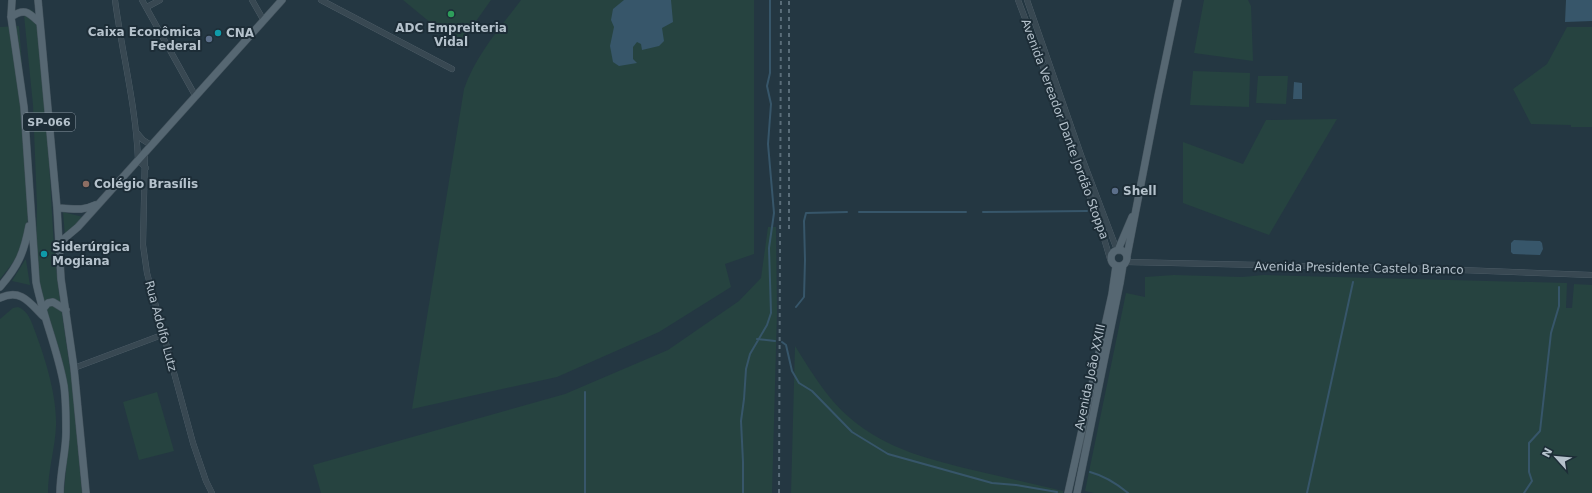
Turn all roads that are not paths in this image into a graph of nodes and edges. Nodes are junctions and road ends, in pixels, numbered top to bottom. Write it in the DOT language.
graph roads {
  1 [pos="12,0"];
  2 [pos="38,0"];
  3 [pos="115,0"];
  4 [pos="142,0"];
  5 [pos="160,0"];
  6 [pos="252,0"];
  7 [pos="282,0"];
  8 [pos="320,0"];
  9 [pos="1018,0"];
  10 [pos="1027,0"];
  11 [pos="1178,0"];
  12 [pos="147,7"];
  13 [pos="11,17"];
  14 [pos="264,21"];
  15 [pos="40,23"];
  16 [pos="452,69"];
  17 [pos="196,97"];
  18 [pos="137,132"];
  19 [pos="151,145"];
  20 [pos="145,152"];
  21 [pos="138,160"];
  22 [pos="146,168"];
  23 [pos="100,202"];
  24 [pos="1137,205"];
  25 [pos="57,208"];
  26 [pos="31,218"];
  27 [pos="59,243"];
  28 [pos="1118,250"];
  29 [pos="1110,259"];
  30 [pos="1123,262"];
  31 [pos="1592,275"];
  32 [pos="0,287"];
  33 [pos="0,298"];
  34 [pos="42,310"];
  35 [pos="66,310"];
  36 [pos="44,318"];
  37 [pos="162,335"];
  38 [pos="74,368"];
  39 [pos="60,493"];
  40 [pos="86,493"];
  41 [pos="212,493"];
  42 [pos="1068,493"];
  43 [pos="1077,493"];
  1 -- 13 [label="main road, SP-066"];
  2 -- 15 [label="main road, SP-066"];
  3 -- 18 [label="street"];
  4 -- 12 [label="street"];
  5 -- 12 [label="street"];
  6 -- 14 [label="street"];
  7 -- 14 [label="main road"];
  8 -- 16 [label="street"];
  9 -- 29 [label="street, Avenida Vereador Dante Jordão Stoppa"];
  10 -- 28 [label="street, Avenida Vereador Dante Jordão Stoppa"];
  11 -- 24 [label="main road, Avenida João XXIII"];
  12 -- 17 [label="street"];
  13 -- 15 [label="main road"];
  13 -- 26 [label="main road, SP-066"];
  14 -- 17 [label="main road"];
  15 -- 25 [label="main road, SP-066"];
  17 -- 19 [label="main road"];
  18 -- 19 [label="street"];
  18 -- 21 [label="street"];
  19 -- 20 [label="main road"];
  20 -- 21 [label="main road"];
  20 -- 22 [label="street, Rua Adolfo Lutz"];
  21 -- 22 [label="street"];
  21 -- 23 [label="main road"];
  22 -- 37 [label="street, Rua Adolfo Lutz"];
  23 -- 25 [label="main road"];
  23 -- 27 [label="main road"];
  24 -- 28 [label="main road, Avenida João XXIII"];
  24 -- 30 [label="main road, Avenida João XXIII"];
  25 -- 27 [label="main road, SP-066"];
  26 -- 32 [label="main road, SP-066"];
  26 -- 34 [label="main road, SP-066"];
  27 -- 35 [label="main road, SP-066"];
  28 -- 29 [label="main road"];
  28 -- 30 [label="main road"];
  29 -- 30 [label="main road"];
  30 -- 31 [label="street, Avenida Presidente Castelo Branco"];
  30 -- 42 [label="main road, Avenida João XXIII"];
  30 -- 43 [label="main road, Avenida João XXIII"];
  33 -- 36 [label="main road"];
  34 -- 35 [label="main road"];
  34 -- 36 [label="main road"];
  35 -- 38 [label="main road"];
  36 -- 39 [label="main road"];
  37 -- 38 [label="street"];
  37 -- 41 [label="street, Rua Adolfo Lutz"];
  38 -- 40 [label="main road"];
}
